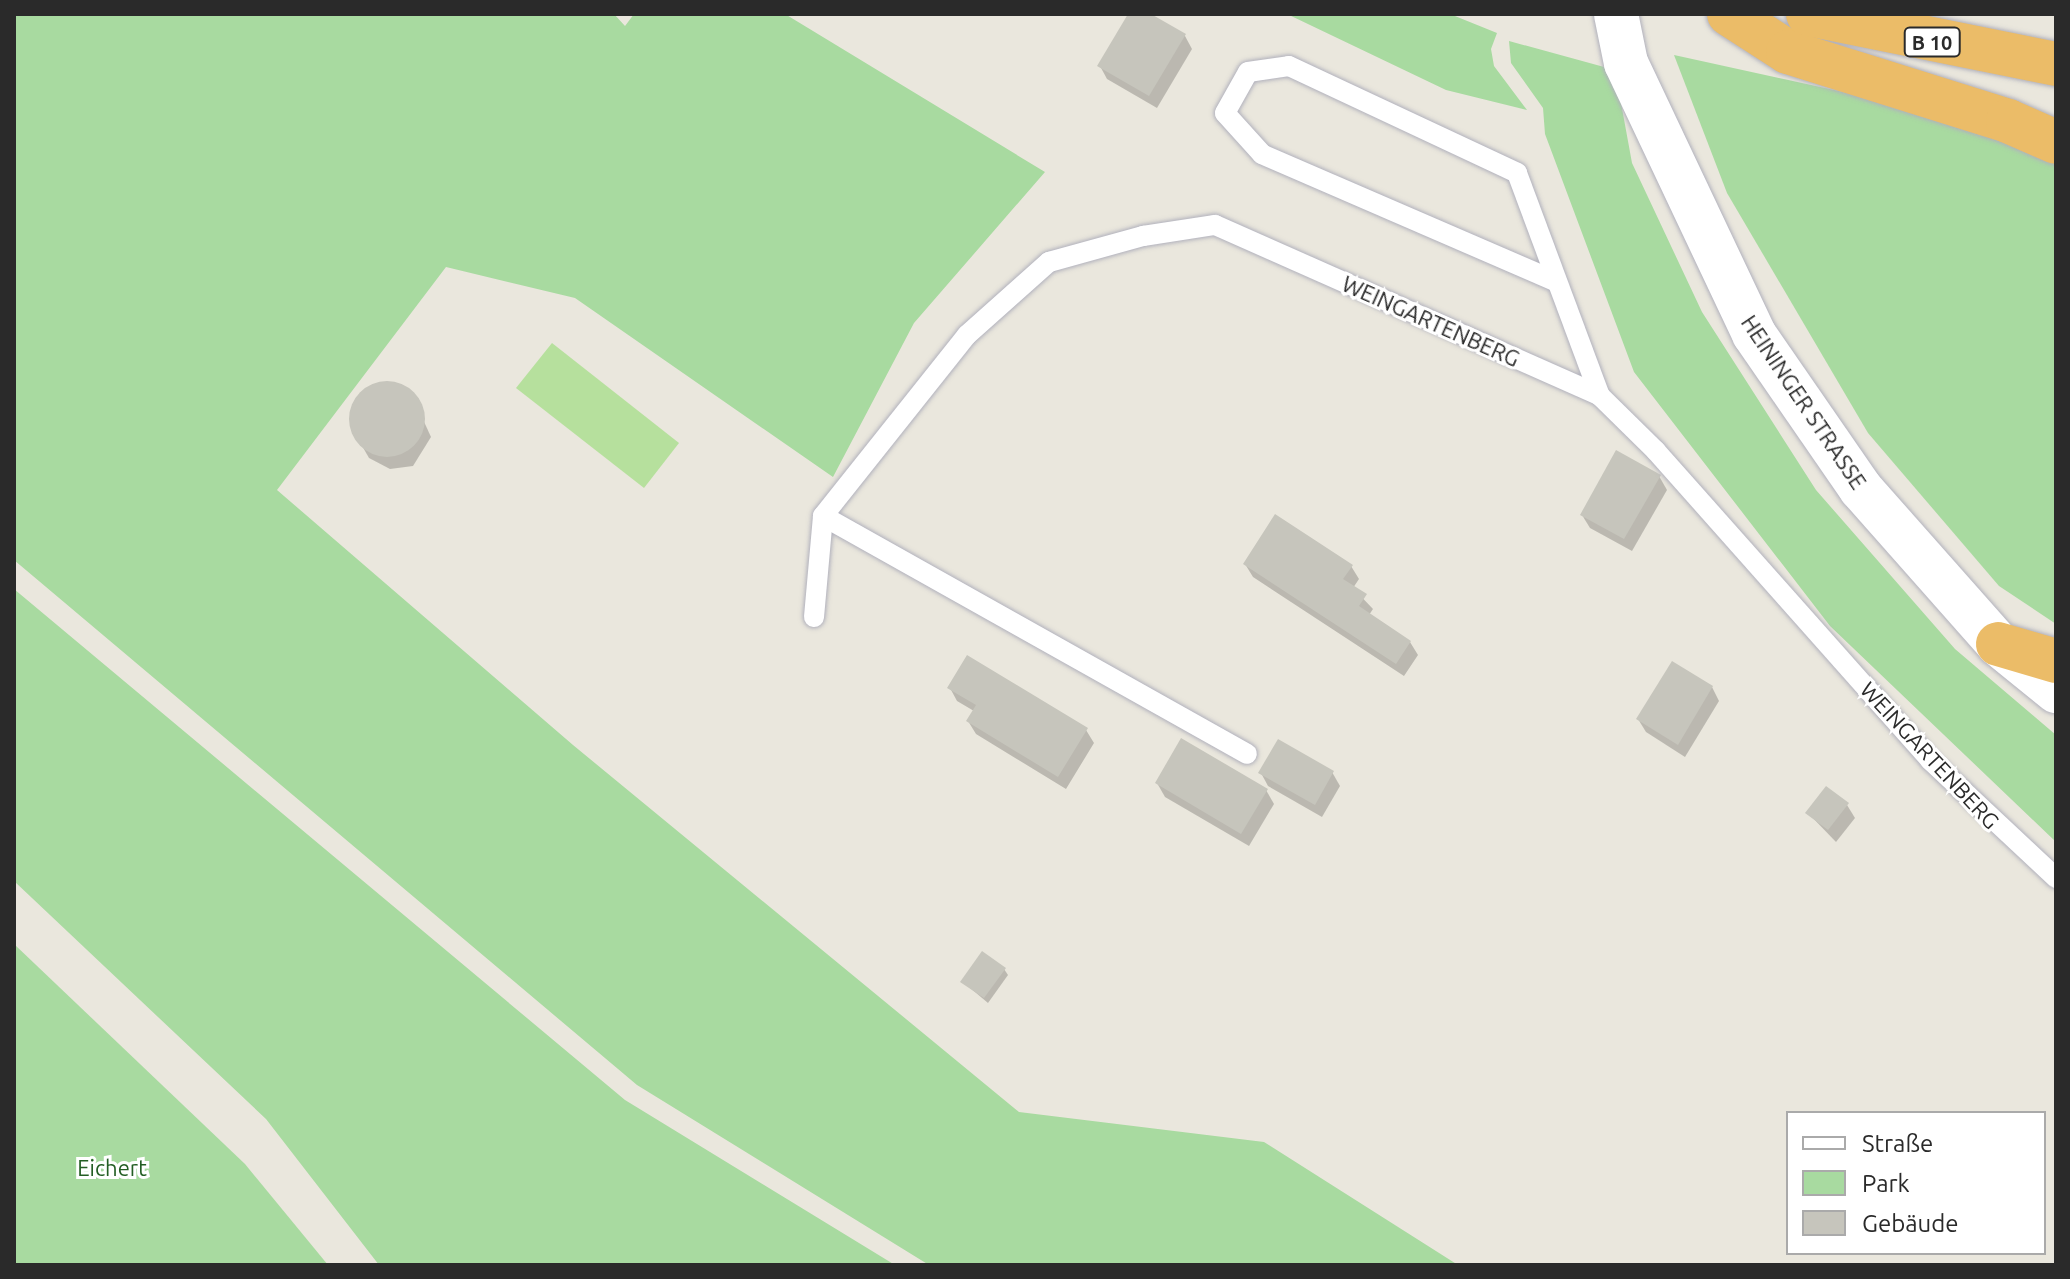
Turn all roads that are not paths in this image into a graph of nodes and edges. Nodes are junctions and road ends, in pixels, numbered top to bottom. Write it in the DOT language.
graph roads {
  1 [pos="1616,14"];
  2 [pos="1729,14"];
  3 [pos="1808,14"];
  4 [pos="2056,64"];
  5 [pos="2056,142"];
  6 [pos="1555,281"];
  7 [pos="1600,396"];
  8 [pos="823,516"];
  9 [pos="814,617"];
  10 [pos="1998,644"];
  11 [pos="2056,661"];
  12 [pos="2056,691"];
  13 [pos="1247,754"];
  14 [pos="2056,878"];
  1 -- 10 [label="main road, HEININGER STRASSE"];
  2 -- 5 [label="highway"];
  3 -- 4 [label="highway, B 10"];
  6 -- 6 [label="lane"];
  6 -- 7 [label="lane"];
  7 -- 8 [label="lane, WEINGARTENBERG"];
  7 -- 14 [label="lane, WEINGARTENBERG"];
  8 -- 9 [label="lane"];
  8 -- 13 [label="lane"];
  10 -- 11 [label="highway"];
  10 -- 12 [label="main road, HEININGER STRASSE"];
}
